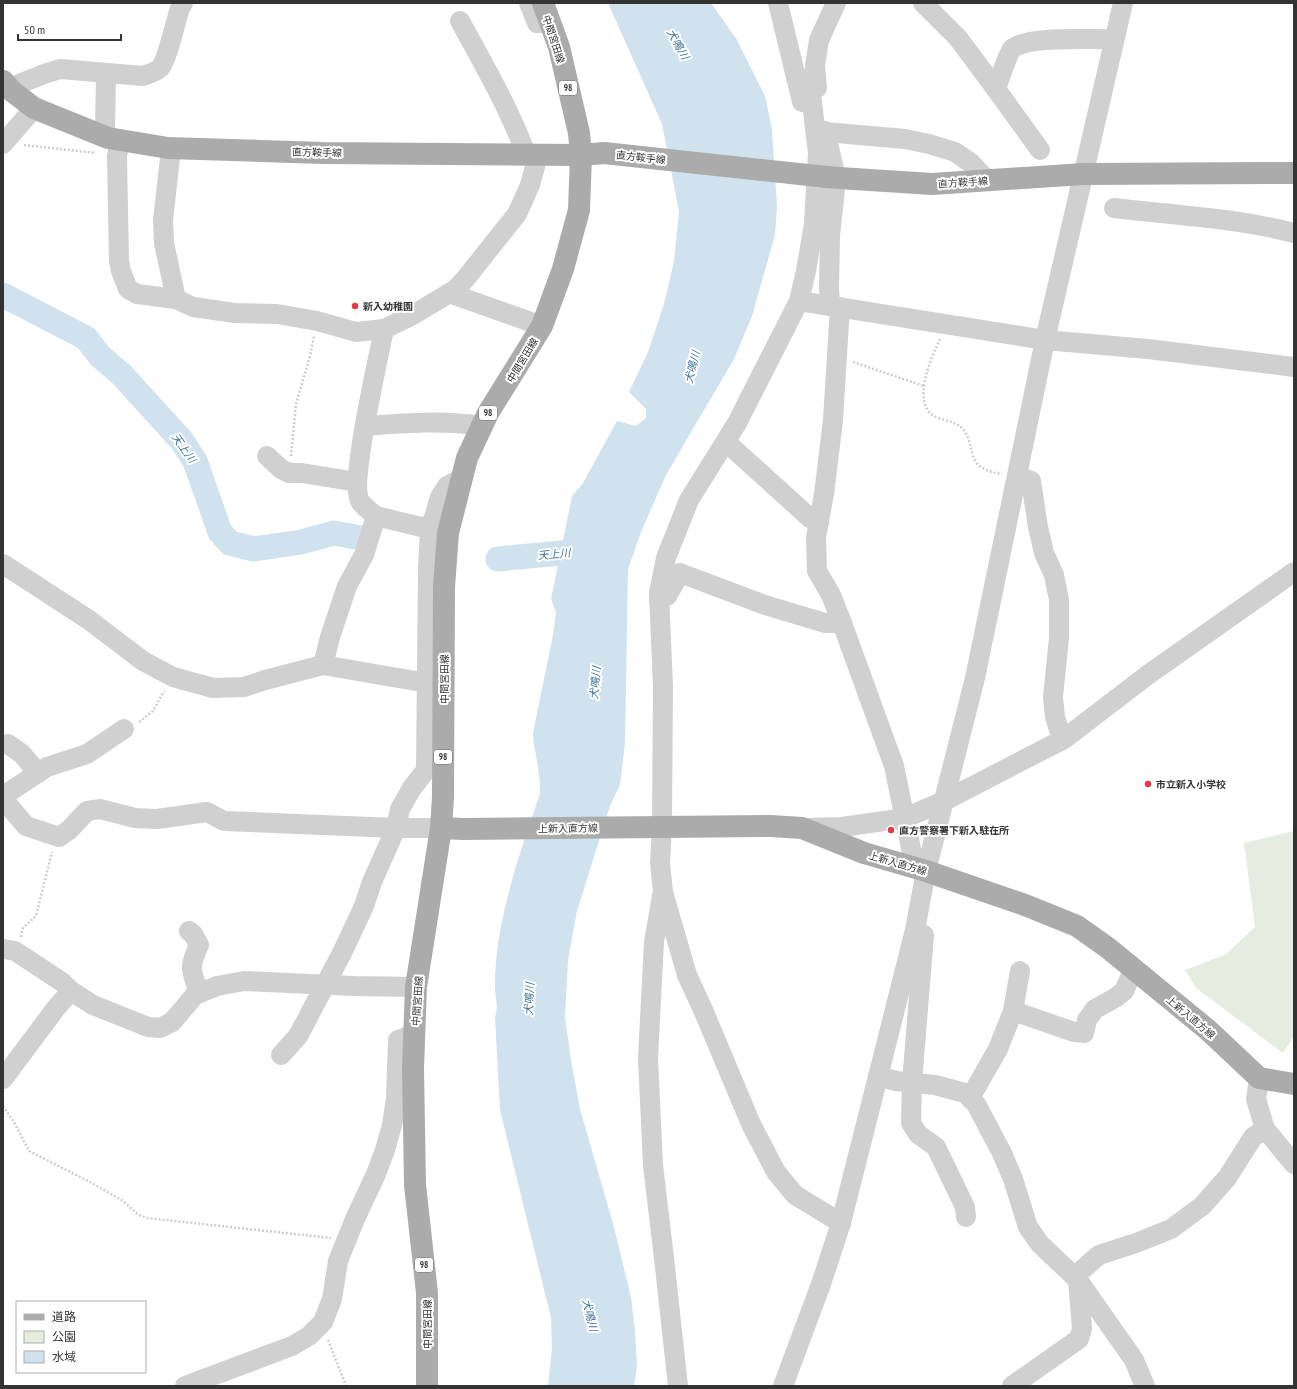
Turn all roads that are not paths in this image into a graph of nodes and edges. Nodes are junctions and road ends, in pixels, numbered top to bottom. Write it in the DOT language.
graph roads {
  1 [pos="183,3"];
  2 [pos="529,3"];
  3 [pos="778,3"];
  4 [pos="836,3"];
  5 [pos="923,3"];
  6 [pos="1123,3"];
  7 [pos="546,13"];
  8 [pos="460,21"];
  9 [pos="1114,39"];
  10 [pos="106,73"];
  11 [pos="816,75"];
  12 [pos="8,87"];
  13 [pos="996,89"];
  14 [pos="34,108"];
  15 [pos="825,132"];
  16 [pos="4,144"];
  17 [pos="115,145"];
  18 [pos="173,148"];
  19 [pos="1040,150"];
  20 [pos="532,154"];
  21 [pos="581,155"];
  22 [pos="1294,173"];
  23 [pos="1083,174"];
  24 [pos="817,176"];
  25 [pos="987,180"];
  26 [pos="1114,208"];
  27 [pos="1294,233"];
  28 [pos="449,293"];
  29 [pos="176,299"];
  30 [pos="800,301"];
  31 [pos="835,307"];
  32 [pos="542,326"];
  33 [pos="384,329"];
  34 [pos="1045,340"];
  35 [pos="1294,367"];
  36 [pos="365,426"];
  37 [pos="482,426"];
  38 [pos="726,442"];
  39 [pos="267,456"];
  40 [pos="1017,476"];
  41 [pos="461,479"];
  42 [pos="357,482"];
  43 [pos="376,516"];
  44 [pos="819,522"];
  45 [pos="431,526"];
  46 [pos="3,564"];
  47 [pos="1294,572"];
  48 [pos="659,599"];
  49 [pos="842,623"];
  50 [pos="322,665"];
  51 [pos="427,684"];
  52 [pos="124,729"];
  53 [pos="1064,739"];
  54 [pos="8,744"];
  55 [pos="38,773"];
  56 [pos="3,796"];
  57 [pos="3,799"];
  58 [pos="944,800"];
  59 [pos="905,818"];
  60 [pos="658,827"];
  61 [pos="396,828"];
  62 [pos="441,828"];
  63 [pos="802,828"];
  64 [pos="921,869"];
  65 [pos="663,892"];
  66 [pos="919,908"];
  67 [pos="189,930"];
  68 [pos="11,951"];
  69 [pos="1134,969"];
  70 [pos="1020,971"];
  71 [pos="325,985"];
  72 [pos="416,987"];
  73 [pos="71,991"];
  74 [pos="199,993"];
  75 [pos="1013,1011"];
  76 [pos="414,1034"];
  77 [pos="281,1055"];
  78 [pos="878,1076"];
  79 [pos="1259,1078"];
  80 [pos="3,1079"];
  81 [pos="912,1082"];
  82 [pos="1294,1084"];
  83 [pos="970,1098"];
  84 [pos="1265,1129"];
  85 [pos="1294,1164"];
  86 [pos="966,1217"];
  87 [pos="841,1223"];
  88 [pos="1077,1278"];
  89 [pos="185,1386"];
  90 [pos="427,1386"];
  91 [pos="678,1386"];
  92 [pos="783,1386"];
  93 [pos="1012,1386"];
  94 [pos="1145,1386"];
  1 -- 10 [label="street"];
  2 -- 7 [label="street"];
  3 -- 24 [label="street"];
  4 -- 11 [label="street"];
  5 -- 13 [label="street"];
  6 -- 9 [label="street"];
  7 -- 21 [label="main road, 中間宮田線 / 98"];
  8 -- 20 [label="street"];
  9 -- 13 [label="street"];
  9 -- 23 [label="street"];
  10 -- 12 [label="street"];
  10 -- 17 [label="street"];
  11 -- 15 [label="street"];
  11 -- 24 [label="street"];
  12 -- 14 [label="main road, 直方鞍手線"];
  13 -- 19 [label="street"];
  14 -- 16 [label="street"];
  14 -- 17 [label="main road, 直方鞍手線"];
  15 -- 25 [label="street"];
  15 -- 31 [label="street"];
  17 -- 18 [label="main road, 直方鞍手線"];
  17 -- 29 [label="street"];
  18 -- 20 [label="main road, 直方鞍手線"];
  18 -- 29 [label="street"];
  20 -- 21 [label="main road, 直方鞍手線"];
  20 -- 28 [label="street"];
  21 -- 24 [label="main road, 直方鞍手線"];
  21 -- 32 [label="main road, 中間宮田線 / 98"];
  22 -- 23 [label="main road, 直方鞍手線"];
  23 -- 25 [label="main road, 直方鞍手線"];
  23 -- 34 [label="street"];
  24 -- 25 [label="main road, 直方鞍手線, bridge"];
  24 -- 30 [label="street"];
  26 -- 27 [label="street"];
  28 -- 32 [label="street"];
  28 -- 33 [label="street"];
  29 -- 33 [label="street"];
  30 -- 31 [label="street"];
  30 -- 38 [label="street"];
  31 -- 34 [label="street"];
  31 -- 44 [label="street"];
  32 -- 37 [label="main road, 中間宮田線 / 98"];
  33 -- 36 [label="street"];
  34 -- 35 [label="street"];
  34 -- 40 [label="street"];
  36 -- 37 [label="street"];
  36 -- 42 [label="street"];
  37 -- 41 [label="main road, 中間宮田線 / 98"];
  38 -- 44 [label="street"];
  38 -- 48 [label="street"];
  39 -- 42 [label="street"];
  40 -- 53 [label="street"];
  40 -- 58 [label="street"];
  41 -- 45 [label="street"];
  41 -- 62 [label="main road, 中間宮田線 / 98"];
  42 -- 43 [label="street"];
  43 -- 45 [label="street"];
  43 -- 50 [label="street"];
  44 -- 49 [label="street"];
  45 -- 51 [label="street"];
  46 -- 50 [label="street"];
  47 -- 53 [label="street"];
  48 -- 49 [label="street"];
  48 -- 60 [label="street"];
  49 -- 59 [label="street"];
  50 -- 51 [label="street"];
  51 -- 61 [label="street"];
  52 -- 55 [label="street"];
  53 -- 58 [label="street"];
  54 -- 55 [label="street"];
  55 -- 56 [label="street"];
  57 -- 61 [label="street"];
  58 -- 59 [label="street"];
  58 -- 64 [label="street"];
  59 -- 63 [label="street"];
  59 -- 64 [label="street"];
  60 -- 62 [label="main road, 上新入直方線"];
  60 -- 63 [label="main road, 上新入直方線"];
  60 -- 65 [label="street"];
  61 -- 62 [label="street"];
  61 -- 71 [label="street"];
  62 -- 72 [label="main road, 中間宮田線 / 98"];
  63 -- 64 [label="main road, 上新入直方線"];
  64 -- 66 [label="street"];
  64 -- 69 [label="main road, 上新入直方線"];
  65 -- 87 [label="street"];
  65 -- 91 [label="street"];
  66 -- 78 [label="street"];
  66 -- 81 [label="street"];
  67 -- 74 [label="street"];
  68 -- 73 [label="street"];
  69 -- 75 [label="street"];
  69 -- 79 [label="main road, 上新入直方線"];
  70 -- 75 [label="street"];
  71 -- 72 [label="street"];
  71 -- 74 [label="street"];
  71 -- 77 [label="street"];
  72 -- 76 [label="main road, 中間宮田線 / 98"];
  73 -- 74 [label="street"];
  73 -- 80 [label="street"];
  75 -- 83 [label="street"];
  76 -- 89 [label="street"];
  76 -- 90 [label="main road, 中間宮田線 / 98"];
  78 -- 81 [label="street"];
  78 -- 87 [label="street"];
  79 -- 82 [label="main road"];
  79 -- 84 [label="street"];
  81 -- 83 [label="street"];
  81 -- 86 [label="street"];
  83 -- 88 [label="street"];
  84 -- 85 [label="street"];
  84 -- 88 [label="street"];
  87 -- 92 [label="street"];
  88 -- 93 [label="street"];
  88 -- 94 [label="street"];
}
